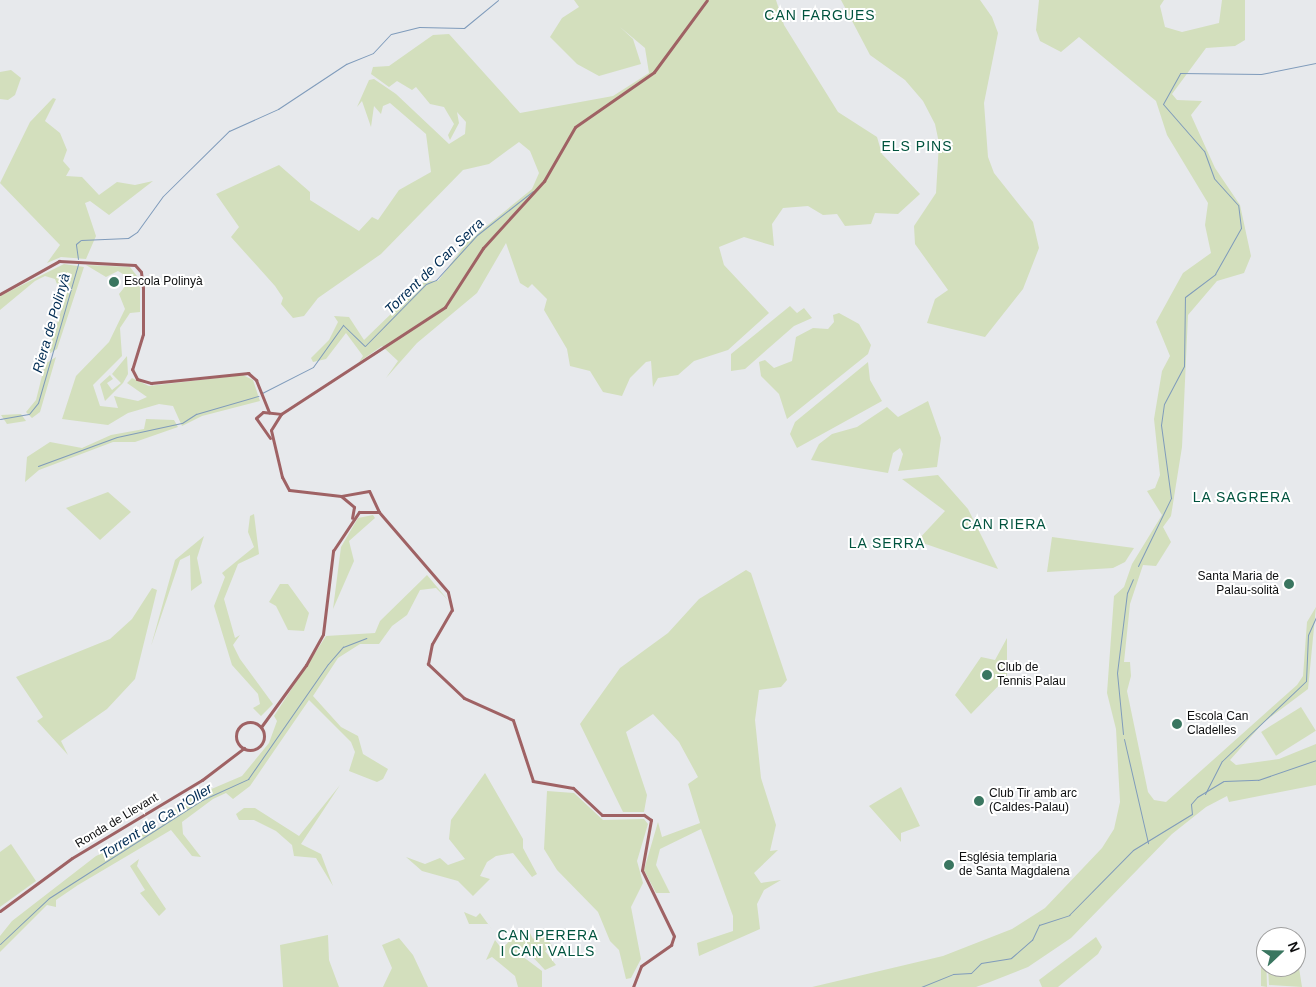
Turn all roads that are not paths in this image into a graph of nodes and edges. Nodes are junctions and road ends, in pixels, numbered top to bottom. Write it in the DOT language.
graph roads {
  1 [pos="707,0"];
  2 [pos="0,294"];
  3 [pos="262,399"];
  4 [pos="260,412"];
  5 [pos="270,413"];
  6 [pos="281,414"];
  7 [pos="274,421"];
  8 [pos="272,426"];
  9 [pos="263,429"];
  10 [pos="272,441"];
  11 [pos="355,493"];
  12 [pos="341,496"];
  13 [pos="373,500"];
  14 [pos="353,505"];
  15 [pos="366,510"];
  16 [pos="361,511"];
  17 [pos="379,512"];
  18 [pos="351,521"];
  19 [pos="261,727"];
  20 [pos="244,748"];
  21 [pos="0,911"];
  22 [pos="633,987"];
  1 -- 6 [label="main road"];
  2 -- 3 [label="main road"];
  3 -- 4 [label="main road"];
  3 -- 5 [label="main road"];
  4 -- 5 [label="main road"];
  4 -- 9 [label="main road"];
  5 -- 6 [label="main road"];
  5 -- 7 [label="main road"];
  6 -- 7 [label="main road"];
  7 -- 8 [label="main road"];
  8 -- 9 [label="main road"];
  8 -- 10 [label="main road"];
  9 -- 10 [label="main road"];
  10 -- 12 [label="main road"];
  11 -- 12 [label="main road"];
  11 -- 13 [label="main road"];
  11 -- 14 [label="main road"];
  12 -- 14 [label="main road"];
  13 -- 15 [label="main road"];
  13 -- 17 [label="main road"];
  14 -- 16 [label="main road"];
  14 -- 18 [label="main road"];
  15 -- 16 [label="main road"];
  15 -- 17 [label="main road"];
  16 -- 18 [label="main road"];
  17 -- 22 [label="main road"];
  18 -- 19 [label="main road"];
  19 -- 20 [label="main road"];
  19 -- 20 [label="main road"];
  20 -- 21 [label="main road, Ronda de Llevant"];
}
